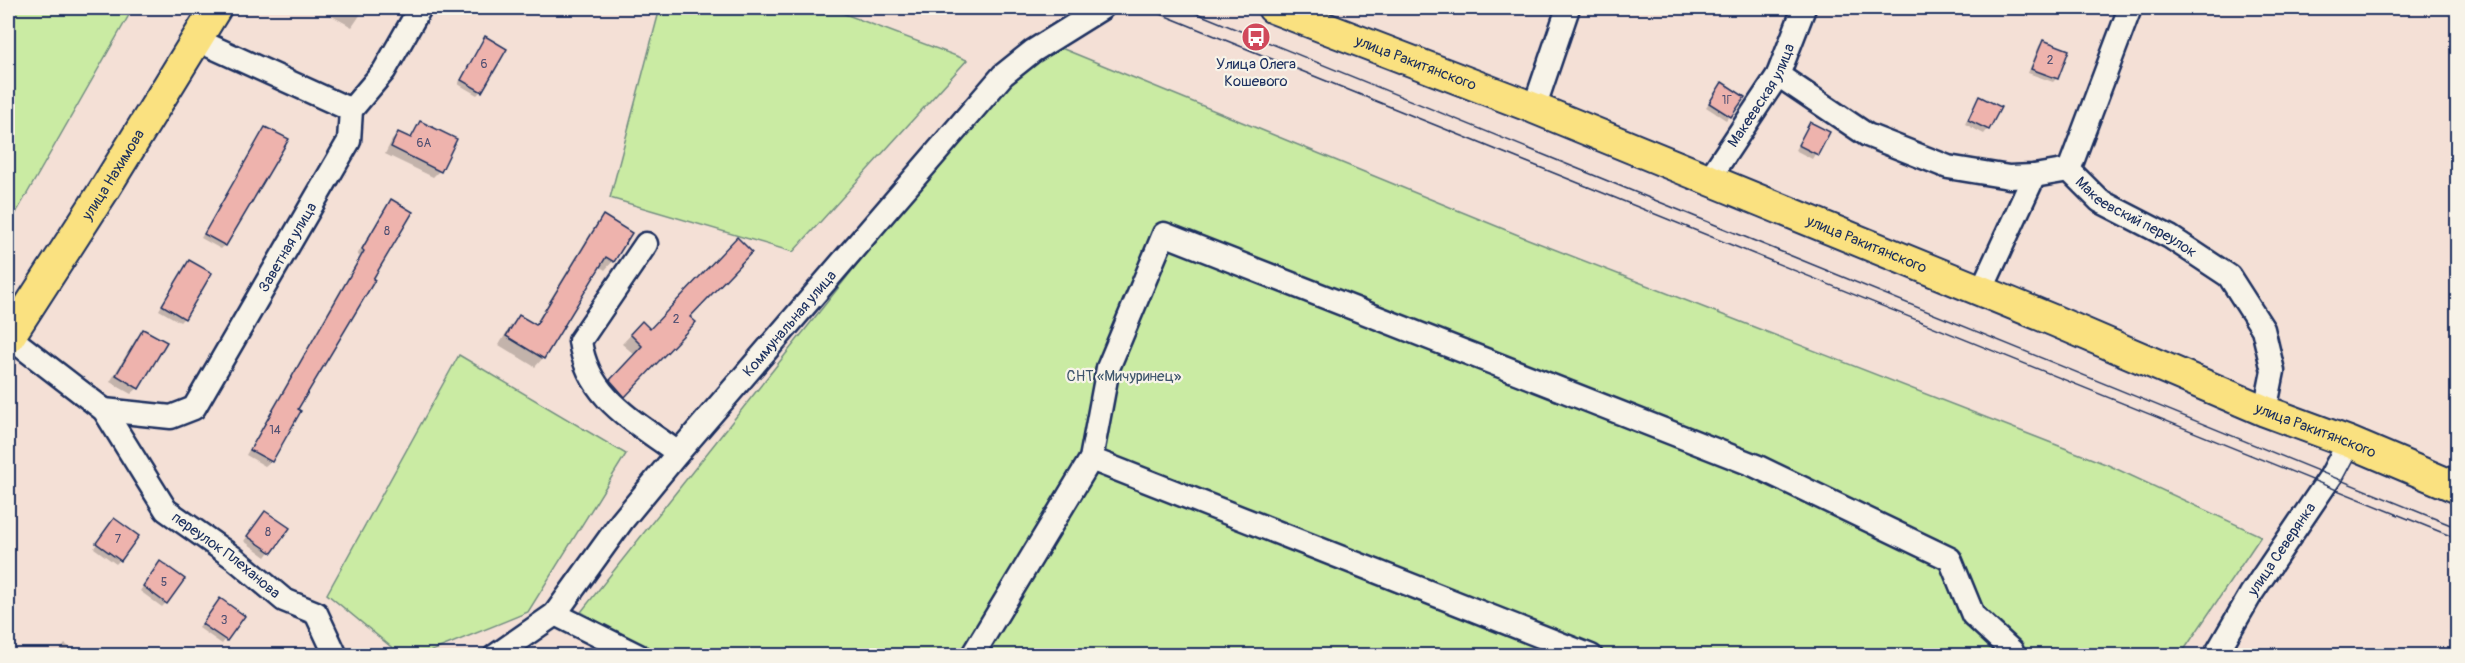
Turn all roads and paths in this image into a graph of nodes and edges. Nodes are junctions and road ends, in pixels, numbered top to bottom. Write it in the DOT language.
graph roads {
  1 [pos="216,8"];
  2 [pos="420,8"];
  3 [pos="1102,8"];
  4 [pos="1273,8"];
  5 [pos="1568,8"];
  6 [pos="1804,8"];
  7 [pos="2130,8"];
  8 [pos="197,40"];
  9 [pos="1778,75"];
  10 [pos="1534,108"];
  11 [pos="351,110"];
  12 [pos="2069,170"];
  13 [pos="2034,176"];
  14 [pos="1709,180"];
  15 [pos="646,244"];
  16 [pos="1981,291"];
  17 [pos="8,337"];
  18 [pos="104,410"];
  19 [pos="2265,411"];
  20 [pos="2349,442"];
  21 [pos="678,453"];
  22 [pos="1091,459"];
  23 [pos="2457,488"];
  24 [pos="555,614"];
  25 [pos="336,656"];
  26 [pos="495,656"];
  27 [pos="639,656"];
  28 [pos="972,656"];
  29 [pos="1591,656"];
  30 [pos="2013,656"];
  31 [pos="2214,656"];
  1 -- 8 [label="main road, улица Нахимова"];
  2 -- 11 [label="street"];
  3 -- 21 [label="street, Коммунальная улица"];
  4 -- 10 [label="main road, улица Ракитянского"];
  5 -- 10 [label="street"];
  6 -- 9 [label="street, Макеевская улица"];
  7 -- 12 [label="street, Макеевский переулок"];
  8 -- 11 [label="street"];
  8 -- 17 [label="main road, улица Нахимова"];
  9 -- 13 [label="street"];
  9 -- 14 [label="street, Макеевская улица"];
  10 -- 14 [label="main road, улица Ракитянского"];
  11 -- 18 [label="street, Заветная улица"];
  12 -- 13 [label="street"];
  12 -- 19 [label="street, Макеевский переулок"];
  13 -- 16 [label="street"];
  14 -- 16 [label="main road, улица Ракитянского"];
  15 -- 21 [label="street"];
  16 -- 19 [label="main road, улица Ракитянского"];
  17 -- 18 [label="street"];
  18 -- 25 [label="street, переулок Плеханова"];
  19 -- 20 [label="main road, улица Ракитянского"];
  20 -- 23 [label="main road, улица Ракитянского"];
  20 -- 31 [label="street, улица Северянка"];
  21 -- 24 [label="street, Коммунальная улица"];
  22 -- 28 [label="street"];
  22 -- 29 [label="street"];
  22 -- 30 [label="street"];
  24 -- 26 [label="street, Коммунальная улица"];
  24 -- 27 [label="street"];
}
